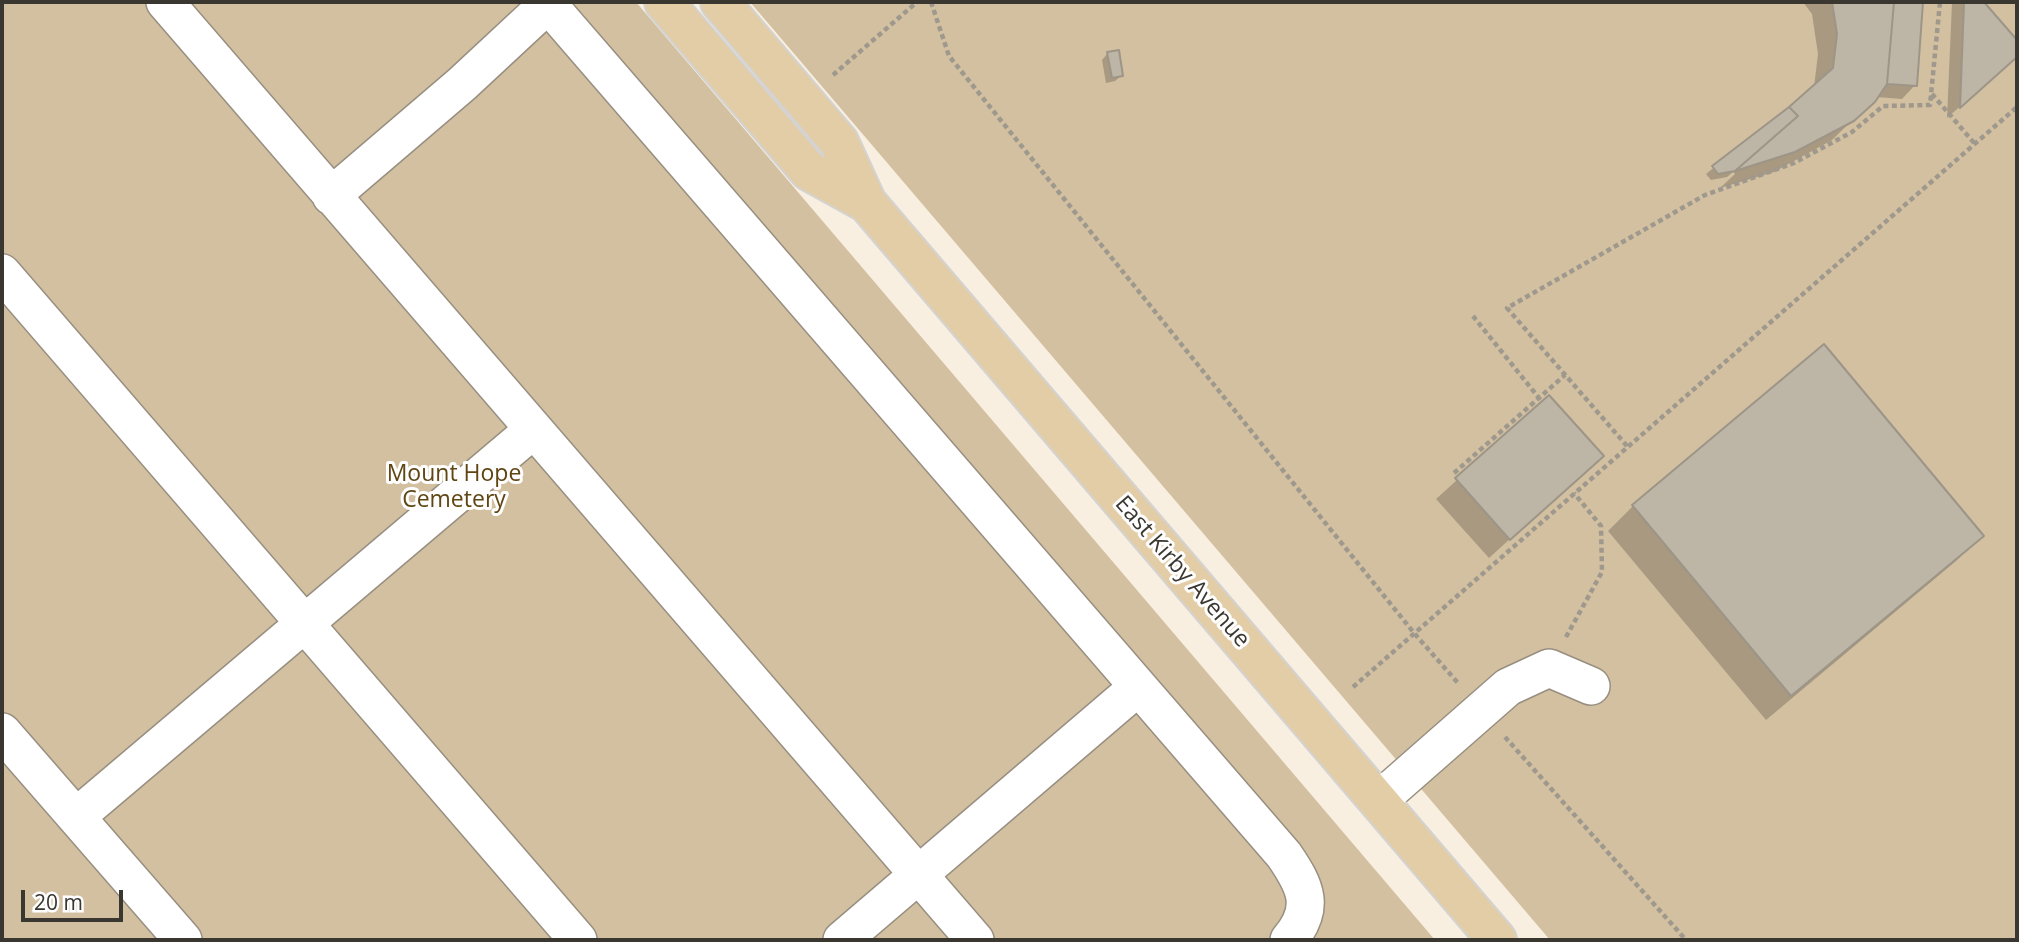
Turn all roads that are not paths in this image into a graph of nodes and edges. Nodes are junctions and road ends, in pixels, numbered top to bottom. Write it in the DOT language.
graph roads {
  1 [pos="165,2"];
  2 [pos="664,2"];
  3 [pos="720,2"];
  4 [pos="547,3"];
  5 [pos="331,196"];
  6 [pos="867,203"];
  7 [pos="2,273"];
  8 [pos="533,430"];
  9 [pos="304,624"];
  10 [pos="1591,686"];
  11 [pos="1138,687"];
  12 [pos="2,732"];
  13 [pos="1378,801"];
  14 [pos="76,817"];
  15 [pos="918,875"];
  16 [pos="183,940"];
  17 [pos="578,940"];
  18 [pos="842,940"];
  19 [pos="975,940"];
  20 [pos="1289,940"];
  21 [pos="1497,940"];
  1 -- 5 [label="lane"];
  2 -- 6 [label="main road, East Kirby Avenue"];
  3 -- 6 [label="main road, East Kirby Avenue"];
  4 -- 5 [label="lane"];
  4 -- 11 [label="lane"];
  5 -- 8 [label="lane"];
  6 -- 13 [label="main road, East Kirby Avenue"];
  7 -- 9 [label="lane"];
  8 -- 9 [label="lane"];
  8 -- 15 [label="lane"];
  9 -- 14 [label="lane"];
  9 -- 17 [label="lane"];
  10 -- 13 [label="lane"];
  11 -- 15 [label="lane"];
  11 -- 20 [label="lane"];
  12 -- 14 [label="lane"];
  13 -- 21 [label="main road, East Kirby Avenue"];
  14 -- 16 [label="lane"];
  15 -- 18 [label="lane"];
  15 -- 19 [label="lane"];
}
